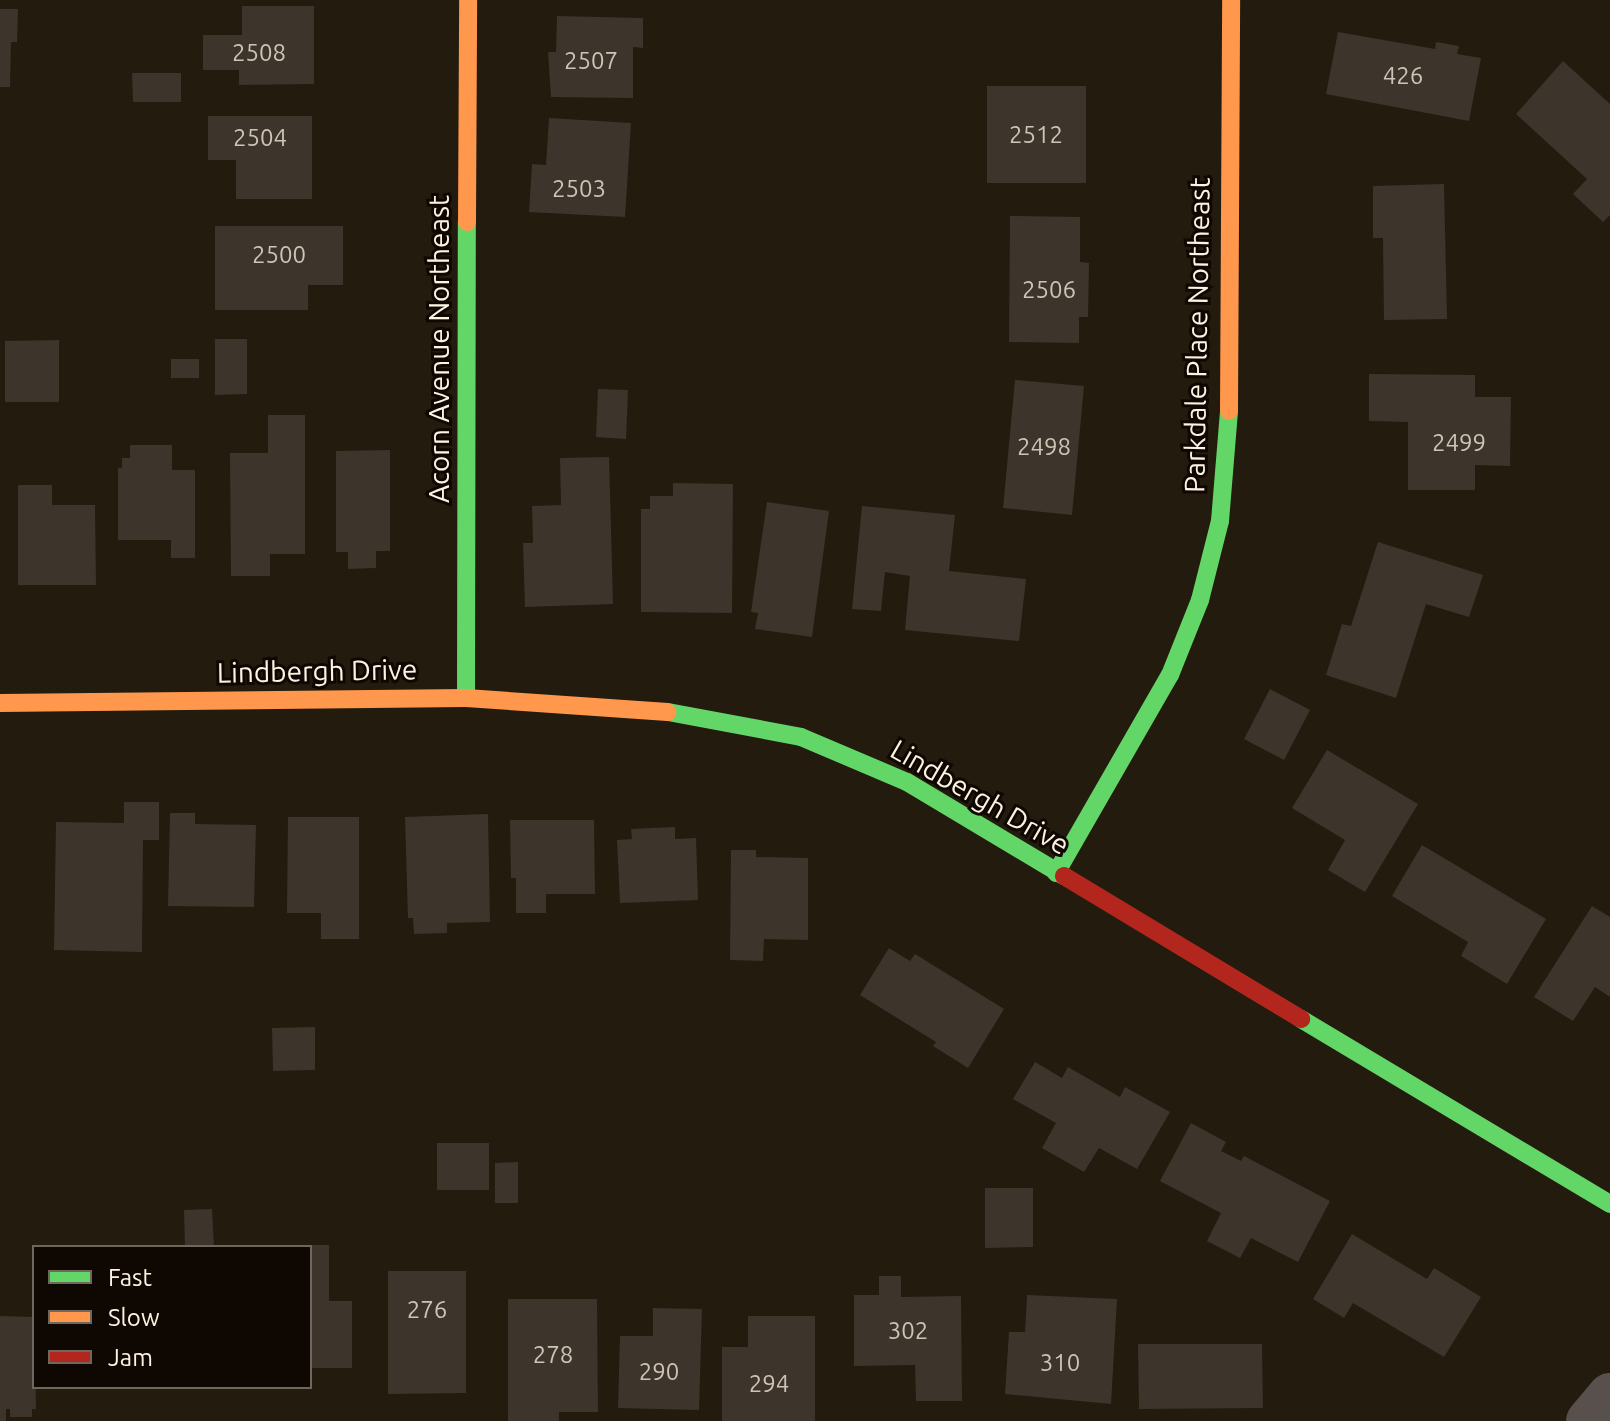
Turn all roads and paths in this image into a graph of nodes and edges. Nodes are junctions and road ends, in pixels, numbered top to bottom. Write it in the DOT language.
graph roads {
  1 [pos="468,0"];
  2 [pos="1231,0"];
  3 [pos="466,698"];
  4 [pos="0,703"];
  5 [pos="1056,873"];
  6 [pos="1610,1204"];
  7 [pos="1610,1395"];
  8 [pos="1588,1421"];
  1 -- 3 [label="main road, Acorn Avenue Northeast"];
  2 -- 5 [label="main road, Parkdale Place Northeast"];
  3 -- 4 [label="main road, Lindbergh Drive"];
  3 -- 5 [label="main road, Lindbergh Drive"];
  5 -- 6 [label="main road, Lindbergh Drive"];
  7 -- 8 [label="street"];
}
